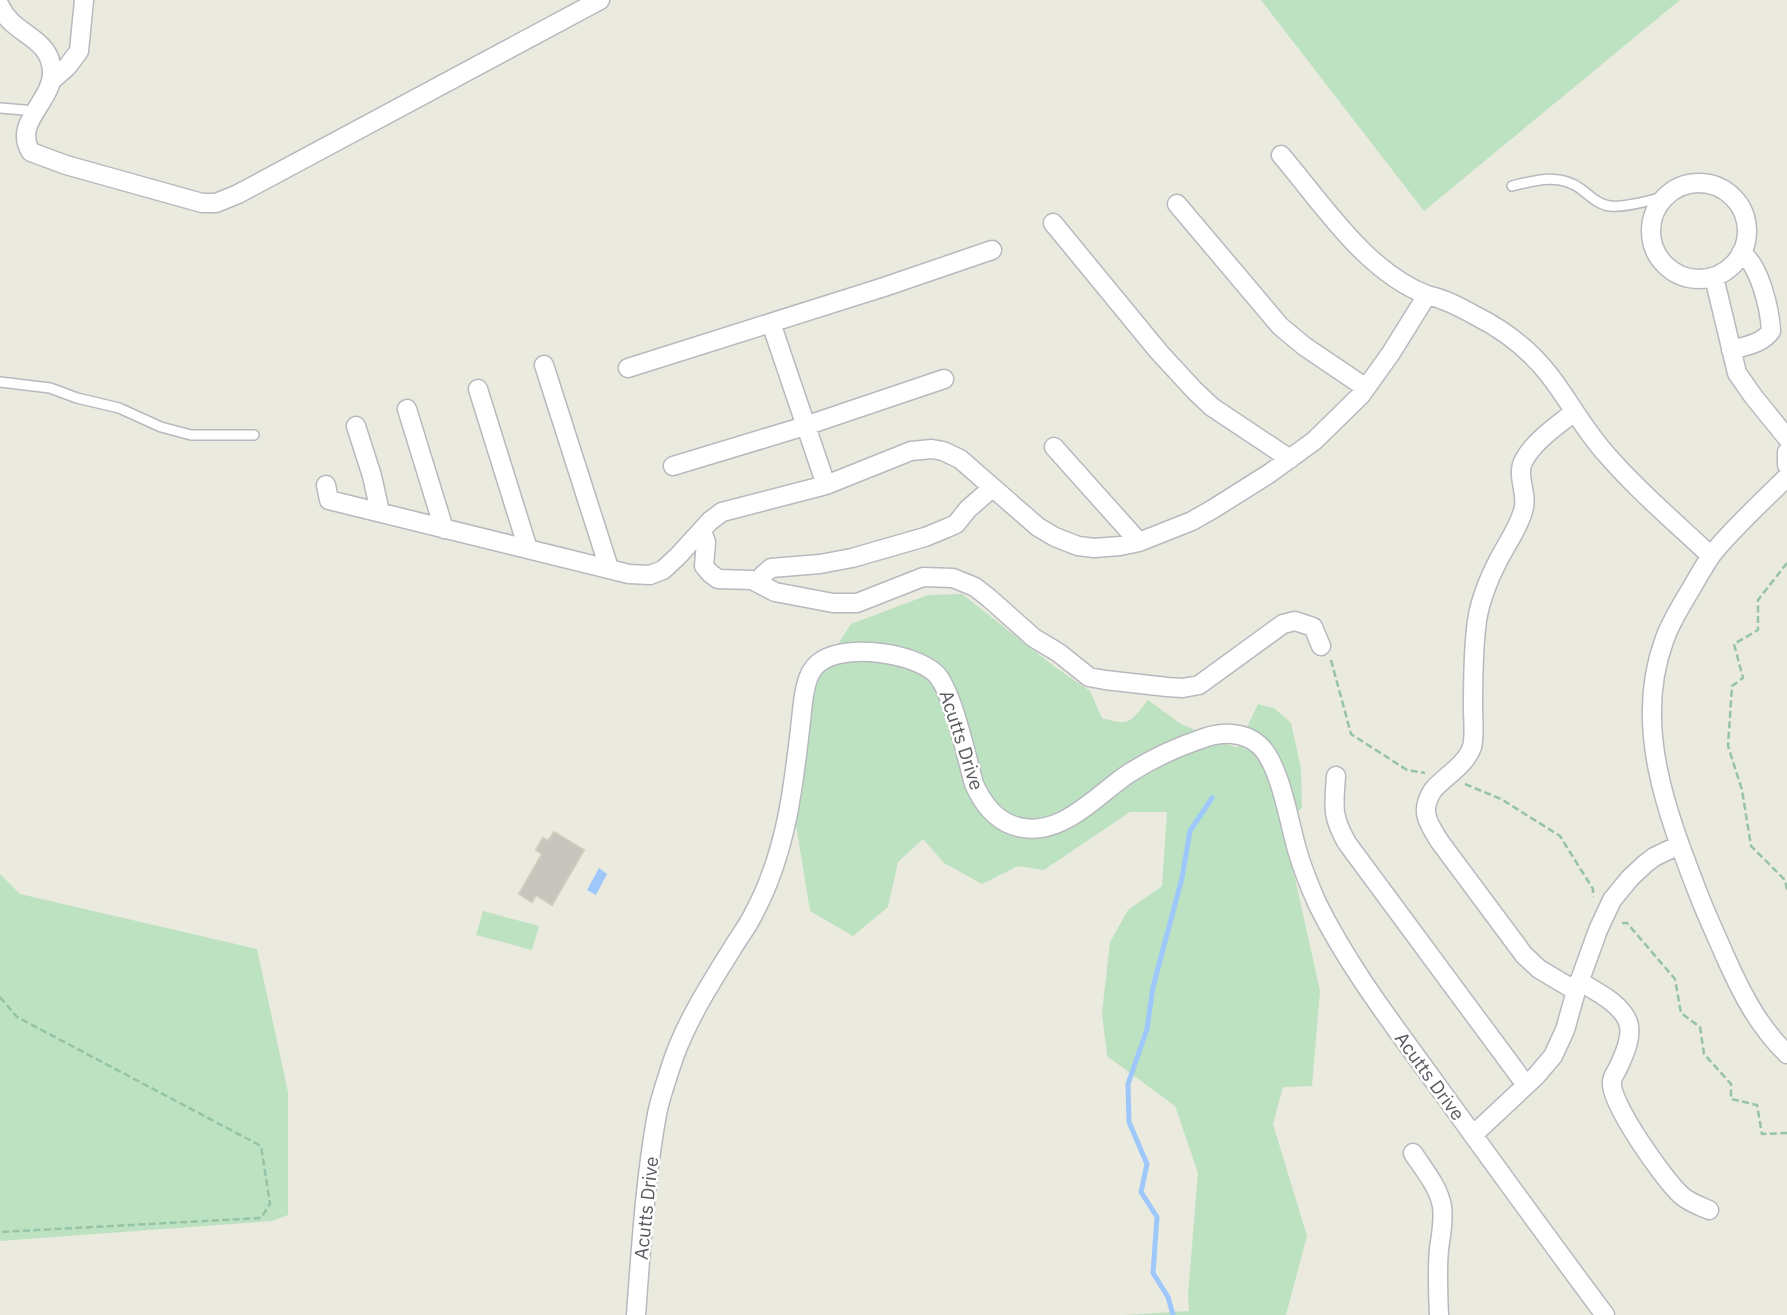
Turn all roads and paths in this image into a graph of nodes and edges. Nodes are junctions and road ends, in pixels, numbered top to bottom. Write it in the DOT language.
graph roads {
  1 [pos="84,0"];
  2 [pos="600,0"];
  3 [pos="0,6"];
  4 [pos="51,80"];
  5 [pos="0,108"];
  6 [pos="36,111"];
  7 [pos="1281,155"];
  8 [pos="1512,187"];
  9 [pos="1665,197"];
  10 [pos="1177,204"];
  11 [pos="1053,223"];
  12 [pos="992,250"];
  13 [pos="1741,253"];
  14 [pos="1714,277"];
  15 [pos="1427,295"];
  16 [pos="771,323"];
  17 [pos="1731,350"];
  18 [pos="544,365"];
  19 [pos="628,368"];
  20 [pos="944,379"];
  21 [pos="0,382"];
  22 [pos="1366,388"];
  23 [pos="478,389"];
  24 [pos="407,409"];
  25 [pos="1574,412"];
  26 [pos="356,426"];
  27 [pos="805,426"];
  28 [pos="254,435"];
  29 [pos="1787,438"];
  30 [pos="1054,447"];
  31 [pos="1787,452"];
  32 [pos="1290,459"];
  33 [pos="1787,464"];
  34 [pos="673,466"];
  35 [pos="1787,477"];
  36 [pos="326,485"];
  37 [pos="826,485"];
  38 [pos="992,488"];
  39 [pos="380,512"];
  40 [pos="444,529"];
  41 [pos="702,531"];
  42 [pos="1139,542"];
  43 [pos="528,548"];
  44 [pos="1711,556"];
  45 [pos="1787,563"];
  46 [pos="609,568"];
  47 [pos="760,584"];
  48 [pos="1321,646"];
  49 [pos="1336,776"];
  50 [pos="1447,776"];
  51 [pos="1679,845"];
  52 [pos="1787,890"];
  53 [pos="1602,920"];
  54 [pos="1578,986"];
  55 [pos="0,997"];
  56 [pos="1787,1054"];
  57 [pos="1526,1085"];
  58 [pos="1787,1133"];
  59 [pos="1473,1135"];
  60 [pos="1413,1153"];
  61 [pos="1709,1210"];
  62 [pos="0,1232"];
  63 [pos="636,1315"];
  64 [pos="1439,1315"];
  65 [pos="1605,1315"];
  1 -- 4 [label="street"];
  2 -- 6 [label="street"];
  3 -- 4 [label="street"];
  4 -- 6 [label="street"];
  5 -- 6 [label="lane"];
  7 -- 15 [label="street"];
  8 -- 9 [label="lane"];
  9 -- 13 [label="street"];
  9 -- 14 [label="street"];
  10 -- 22 [label="street"];
  11 -- 32 [label="street"];
  12 -- 16 [label="street"];
  13 -- 14 [label="street"];
  13 -- 17 [label="street"];
  14 -- 17 [label="street"];
  15 -- 22 [label="street"];
  15 -- 25 [label="street"];
  16 -- 19 [label="street"];
  16 -- 27 [label="street"];
  17 -- 29 [label="street"];
  18 -- 46 [label="street"];
  20 -- 27 [label="street"];
  21 -- 28 [label="lane"];
  22 -- 32 [label="street"];
  23 -- 43 [label="street"];
  24 -- 40 [label="street"];
  25 -- 44 [label="street"];
  25 -- 50 [label="street"];
  26 -- 39 [label="street"];
  27 -- 34 [label="street"];
  27 -- 37 [label="street"];
  30 -- 42 [label="street"];
  31 -- 33 [label="street"];
  32 -- 42 [label="street"];
  35 -- 44 [label="street"];
  36 -- 39 [label="street"];
  37 -- 38 [label="street"];
  37 -- 41 [label="street"];
  38 -- 42 [label="street"];
  38 -- 47 [label="street"];
  39 -- 40 [label="street"];
  40 -- 43 [label="street"];
  41 -- 46 [label="street"];
  41 -- 47 [label="street"];
  43 -- 46 [label="street"];
  44 -- 51 [label="street"];
  45 -- 52 [label="path"];
  47 -- 48 [label="street"];
  48 -- 50 [label="path"];
  49 -- 57 [label="street"];
  50 -- 53 [label="path"];
  50 -- 54 [label="street"];
  51 -- 53 [label="street"];
  51 -- 56 [label="street"];
  53 -- 54 [label="street"];
  53 -- 58 [label="path"];
  54 -- 57 [label="street"];
  54 -- 61 [label="street"];
  55 -- 62 [label="path"];
  57 -- 59 [label="street"];
  59 -- 63 [label="street, Acutts Drive"];
  59 -- 65 [label="street, Acutts Drive"];
  60 -- 64 [label="street"];
}
